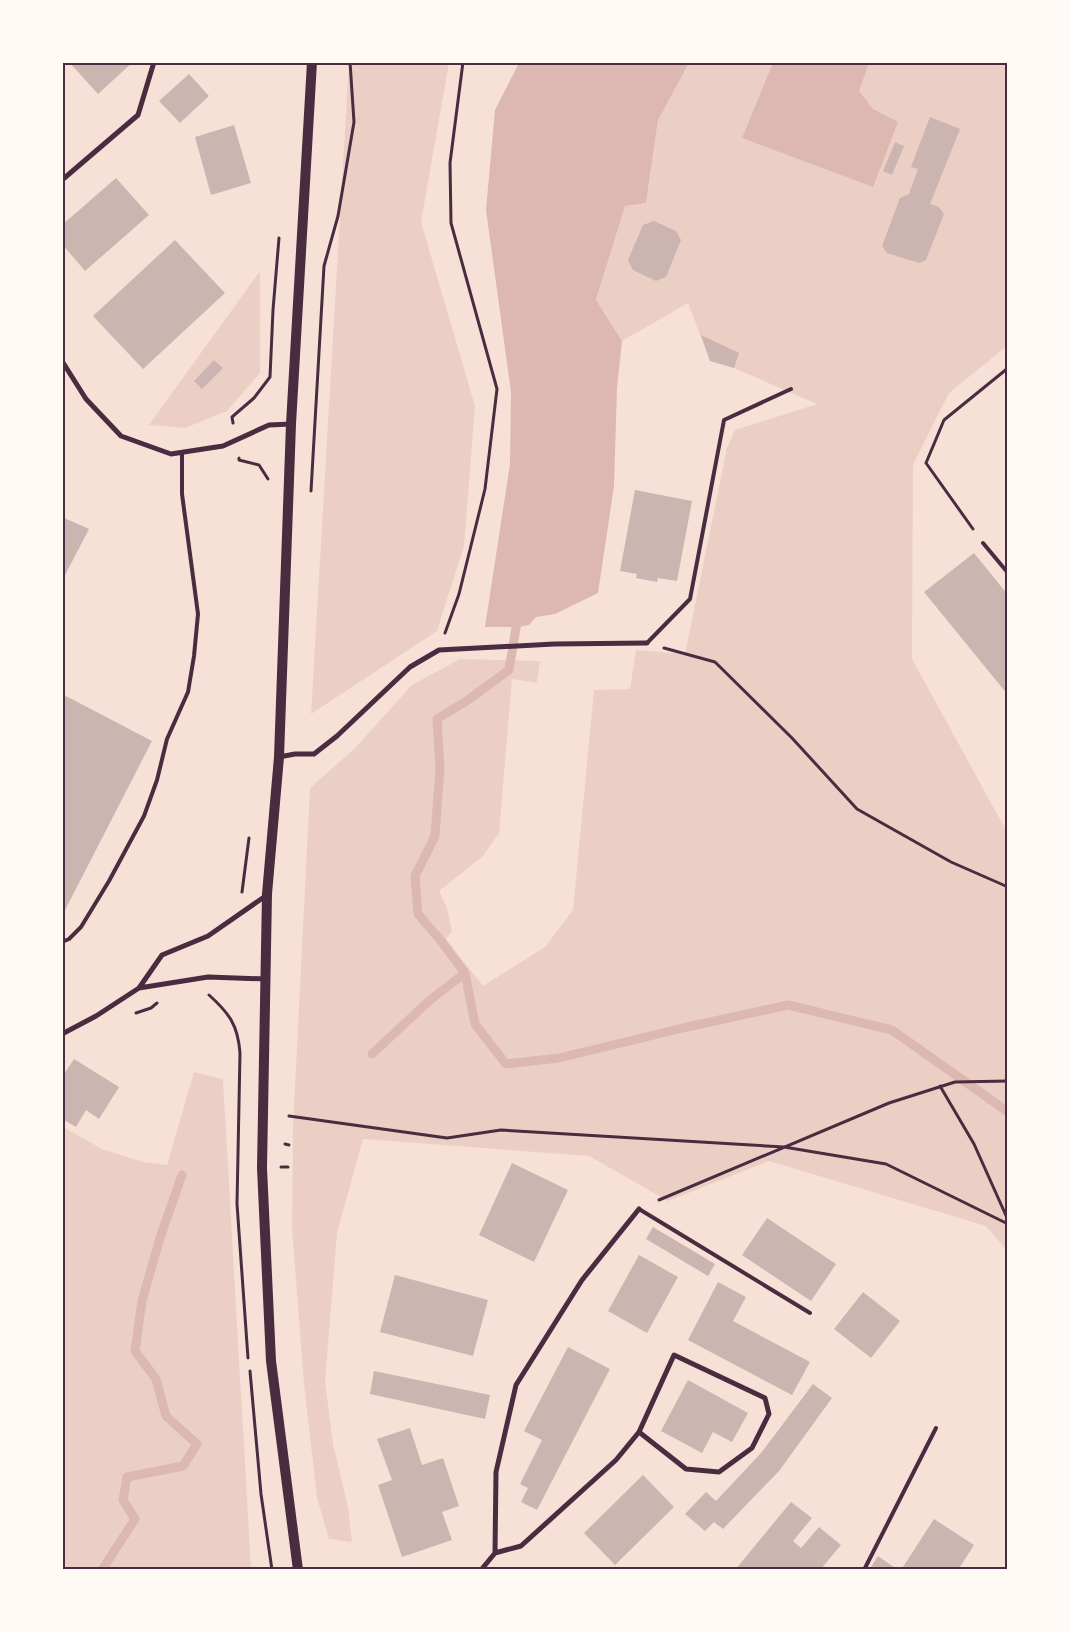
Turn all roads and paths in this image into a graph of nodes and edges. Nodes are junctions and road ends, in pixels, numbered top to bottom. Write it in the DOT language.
graph roads {
  1 [pos="154,62"];
  2 [pos="312,62"];
  3 [pos="350,62"];
  4 [pos="463,62"];
  5 [pos="62,180"];
  6 [pos="280,236"];
  7 [pos="62,362"];
  8 [pos="1008,368"];
  9 [pos="791,389"];
  10 [pos="291,424"];
  11 [pos="237,439"];
  12 [pos="182,453"];
  13 [pos="270,482"];
  14 [pos="311,499"];
  15 [pos="983,543"];
  16 [pos="1008,574"];
  17 [pos="647,643"];
  18 [pos="439,650"];
  19 [pos="279,757"];
  20 [pos="250,830"];
  21 [pos="1008,887"];
  22 [pos="267,894"];
  23 [pos="242,897"];
  24 [pos="62,942"];
  25 [pos="267,980"];
  26 [pos="139,988"];
  27 [pos="208,993"];
  28 [pos="62,1034"];
  29 [pos="1008,1081"];
  30 [pos="940,1086"];
  31 [pos="289,1116"];
  32 [pos="784,1147"];
  33 [pos="238,1164"];
  34 [pos="638,1209"];
  35 [pos="1008,1220"];
  36 [pos="1008,1224"];
  37 [pos="810,1313"];
  38 [pos="936,1428"];
  39 [pos="639,1432"];
  40 [pos="495,1553"];
  41 [pos="298,1570"];
  42 [pos="481,1570"];
  43 [pos="864,1570"];
  1 -- 5 [label="street"];
  2 -- 10 [label="main road"];
  3 -- 14 [label="path"];
  4 -- 18 [label="path"];
  6 -- 11 [label="path"];
  7 -- 12 [label="street"];
  8 -- 15 [label="path"];
  9 -- 17 [label="lane"];
  10 -- 11 [label="street"];
  10 -- 19 [label="main road"];
  11 -- 12 [label="street"];
  11 -- 13 [label="path"];
  12 -- 24 [label="lane"];
  15 -- 16 [label="lane"];
  17 -- 18 [label="street"];
  17 -- 21 [label="path"];
  18 -- 19 [label="street"];
  19 -- 22 [label="main road"];
  20 -- 23 [label="path"];
  22 -- 25 [label="main road"];
  22 -- 26 [label="street"];
  25 -- 26 [label="street"];
  25 -- 41 [label="main road"];
  26 -- 28 [label="street"];
  27 -- 33 [label="path"];
  29 -- 30 [label="path"];
  30 -- 32 [label="path"];
  30 -- 35 [label="path"];
  31 -- 32 [label="path"];
  32 -- 34 [label="path"];
  32 -- 36 [label="path"];
  34 -- 37 [label="lane"];
  34 -- 40 [label="street"];
  38 -- 43 [label="lane"];
  39 -- 39 [label="street"];
  39 -- 40 [label="street"];
  40 -- 42 [label="street"];
}
